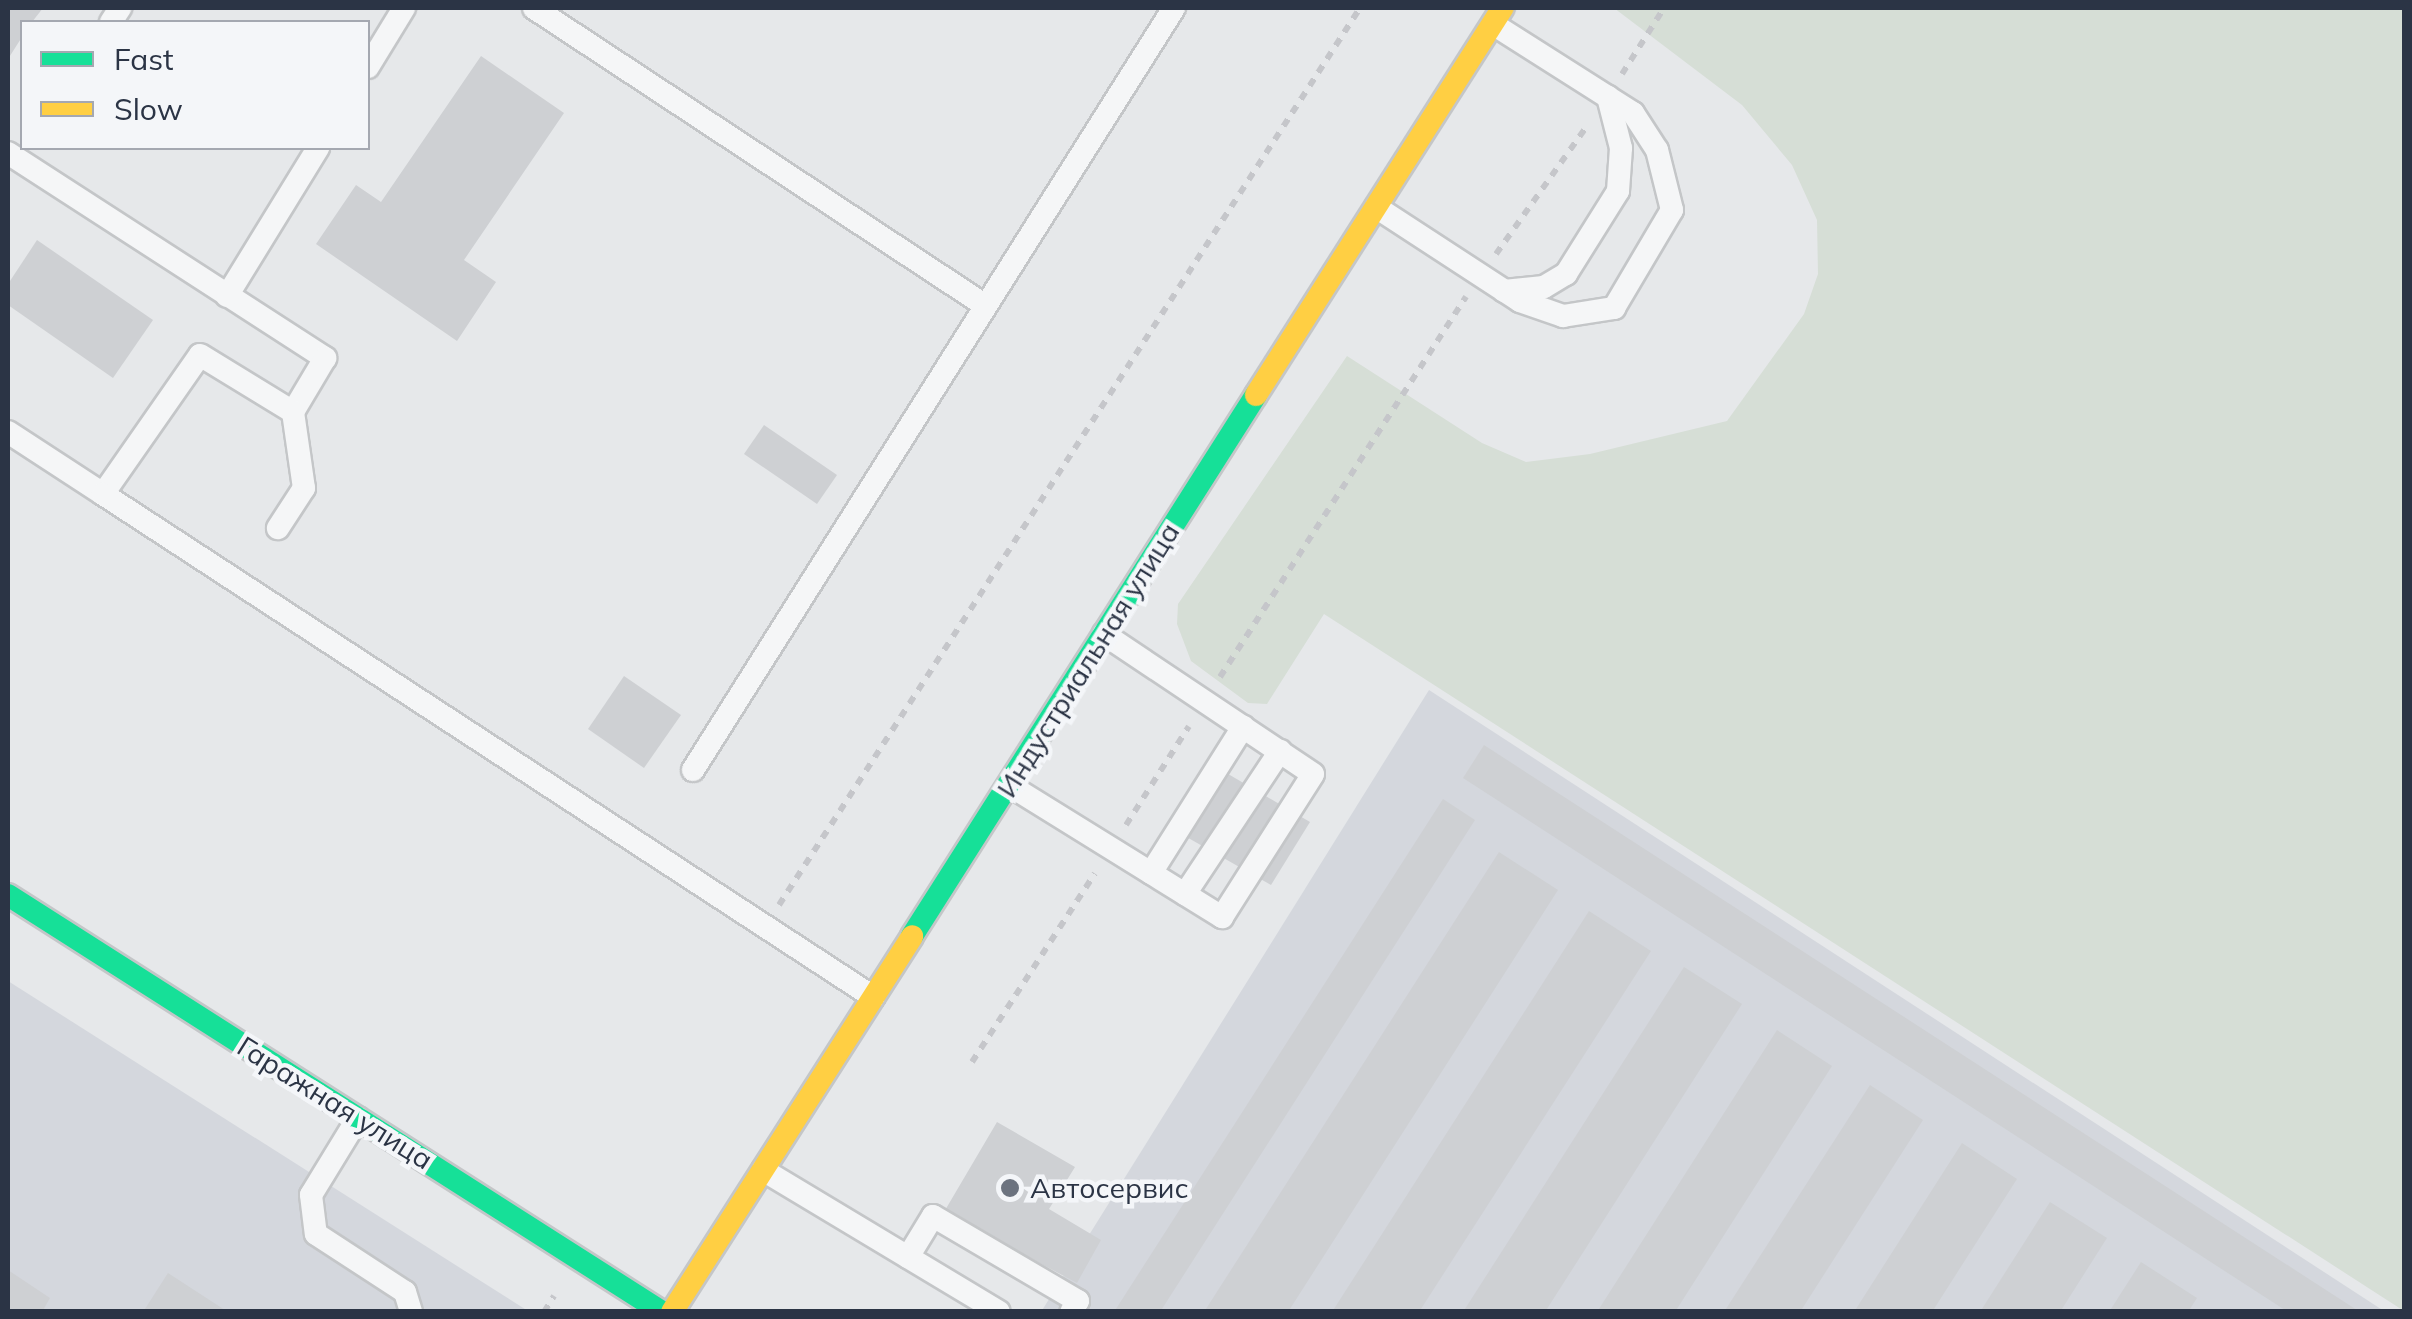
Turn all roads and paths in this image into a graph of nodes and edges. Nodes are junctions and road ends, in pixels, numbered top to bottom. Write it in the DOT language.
graph roads {
  1 [pos="404,8"];
  2 [pos="534,8"];
  3 [pos="1174,8"];
  4 [pos="1360,8"];
  5 [pos="1664,8"];
  6 [pos="1498,16"];
  7 [pos="370,64"];
  8 [pos="1608,97"];
  9 [pos="317,150"];
  10 [pos="20,154"];
  11 [pos="1376,207"];
  12 [pos="1480,276"];
  13 [pos="1504,290"];
  14 [pos="227,296"];
  15 [pos="986,306"];
  16 [pos="293,412"];
  17 [pos="8,432"];
  18 [pos="103,494"];
  19 [pos="278,528"];
  20 [pos="1104,634"];
  21 [pos="1205,701"];
  22 [pos="1244,726"];
  23 [pos="1280,751"];
  24 [pos="693,770"];
  25 [pos="1008,785"];
  26 [pos="1111,848"];
  27 [pos="1151,873"];
  28 [pos="1185,894"];
  29 [pos="8,895"];
  30 [pos="765,927"];
  31 [pos="873,998"];
  32 [pos="972,1062"];
  33 [pos="358,1118"];
  34 [pos="763,1170"];
  35 [pos="908,1257"];
  36 [pos="411,1312"];
  37 [pos="662,1312"];
  38 [pos="672,1312"];
  39 [pos="999,1312"];
  40 [pos="1071,1312"];
  1 -- 7 [label="lane"];
  2 -- 15 [label="lane"];
  3 -- 15 [label="lane"];
  4 -- 30 [label="path"];
  5 -- 8 [label="path"];
  6 -- 8 [label="lane"];
  6 -- 11 [label="street, Индустриальная улица"];
  8 -- 12 [label="path"];
  8 -- 13 [label="lane"];
  8 -- 13 [label="lane"];
  9 -- 14 [label="lane"];
  10 -- 14 [label="lane"];
  11 -- 12 [label="lane"];
  11 -- 20 [label="street, Индустриальная улица"];
  12 -- 13 [label="lane"];
  12 -- 21 [label="path"];
  14 -- 16 [label="lane"];
  15 -- 24 [label="lane"];
  16 -- 18 [label="lane"];
  16 -- 19 [label="lane"];
  17 -- 18 [label="lane"];
  18 -- 30 [label="lane"];
  20 -- 21 [label="lane"];
  20 -- 25 [label="street, Индустриальная улица"];
  21 -- 22 [label="lane"];
  21 -- 26 [label="path"];
  22 -- 23 [label="lane"];
  22 -- 27 [label="lane"];
  23 -- 28 [label="lane"];
  23 -- 28 [label="lane"];
  25 -- 26 [label="lane"];
  25 -- 31 [label="street, Индустриальная улица"];
  26 -- 27 [label="lane"];
  26 -- 32 [label="path"];
  27 -- 28 [label="lane"];
  29 -- 33 [label="street, Гаражная улица"];
  30 -- 31 [label="lane"];
  31 -- 34 [label="street, Индустриальная улица"];
  33 -- 36 [label="lane"];
  33 -- 37 [label="street, Гаражная улица"];
  34 -- 38 [label="street, Индустриальная улица"];
  34 -- 39 [label="lane"];
  35 -- 40 [label="lane"];
}
